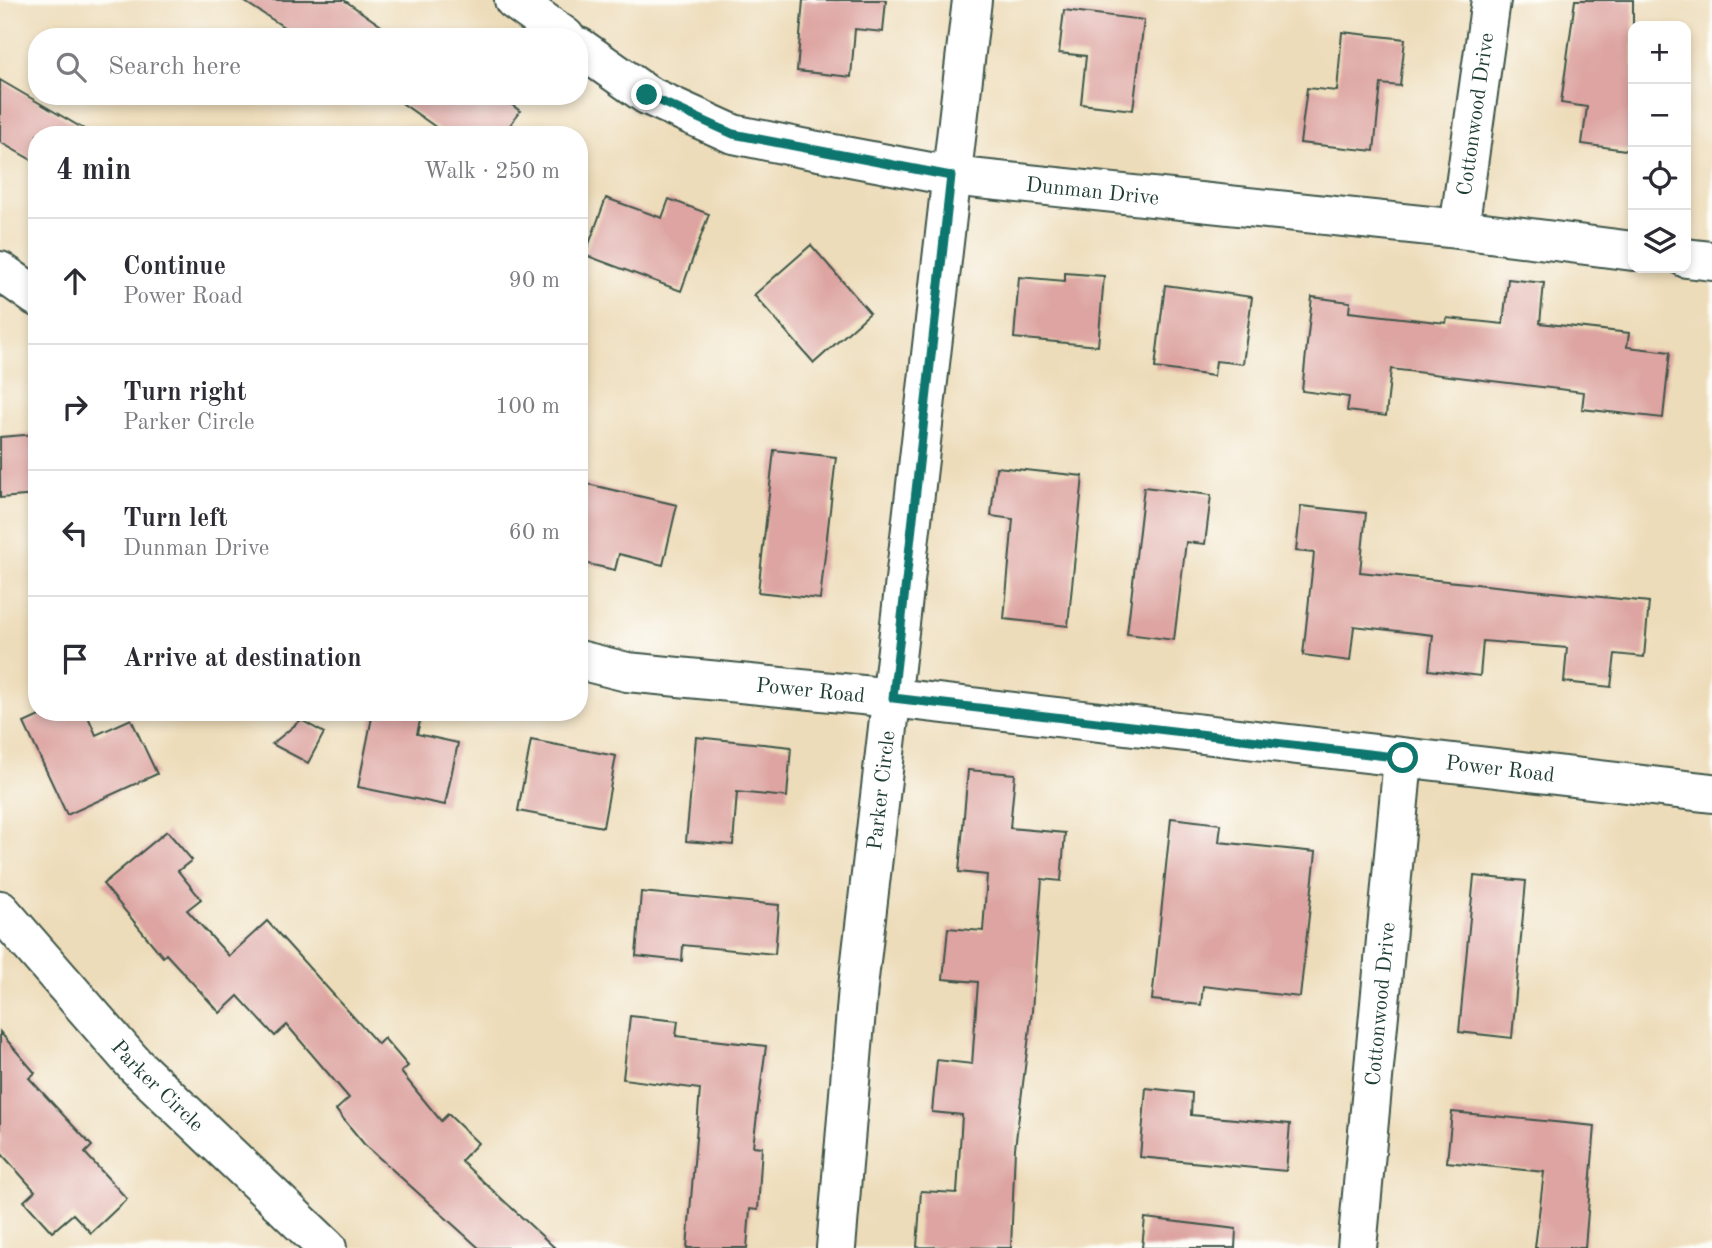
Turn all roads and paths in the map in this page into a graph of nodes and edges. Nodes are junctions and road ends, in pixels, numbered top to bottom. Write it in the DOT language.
graph roads {
  1 [pos="514,0"];
  2 [pos="972,0"];
  3 [pos="1492,0"];
  4 [pos="553,28"];
  5 [pos="588,53"];
  6 [pos="951,176"];
  7 [pos="1459,229"];
  8 [pos="1628,250"];
  9 [pos="1691,259"];
  10 [pos="1712,261"];
  11 [pos="0,271"];
  12 [pos="28,291"];
  13 [pos="588,662"];
  14 [pos="893,698"];
  15 [pos="1403,758"];
  16 [pos="1712,793"];
  17 [pos="0,910"];
  18 [pos="327,1248"];
  19 [pos="836,1248"];
  20 [pos="1357,1248"];
  1 -- 4 [label="street"];
  2 -- 6 [label="street, Parker Circle"];
  3 -- 7 [label="street, Cottonwood Drive"];
  5 -- 6 [label="street, Dunman Drive"];
  6 -- 7 [label="street, Dunman Drive"];
  6 -- 14 [label="street, Parker Circle"];
  7 -- 8 [label="street, Dunman Drive"];
  9 -- 10 [label="street"];
  11 -- 12 [label="street"];
  13 -- 14 [label="street, Power Road"];
  14 -- 15 [label="street, Power Road"];
  14 -- 19 [label="street, Parker Circle"];
  15 -- 16 [label="street, Power Road"];
  15 -- 20 [label="street, Cottonwood Drive"];
  17 -- 18 [label="street, Parker Circle"];
}
